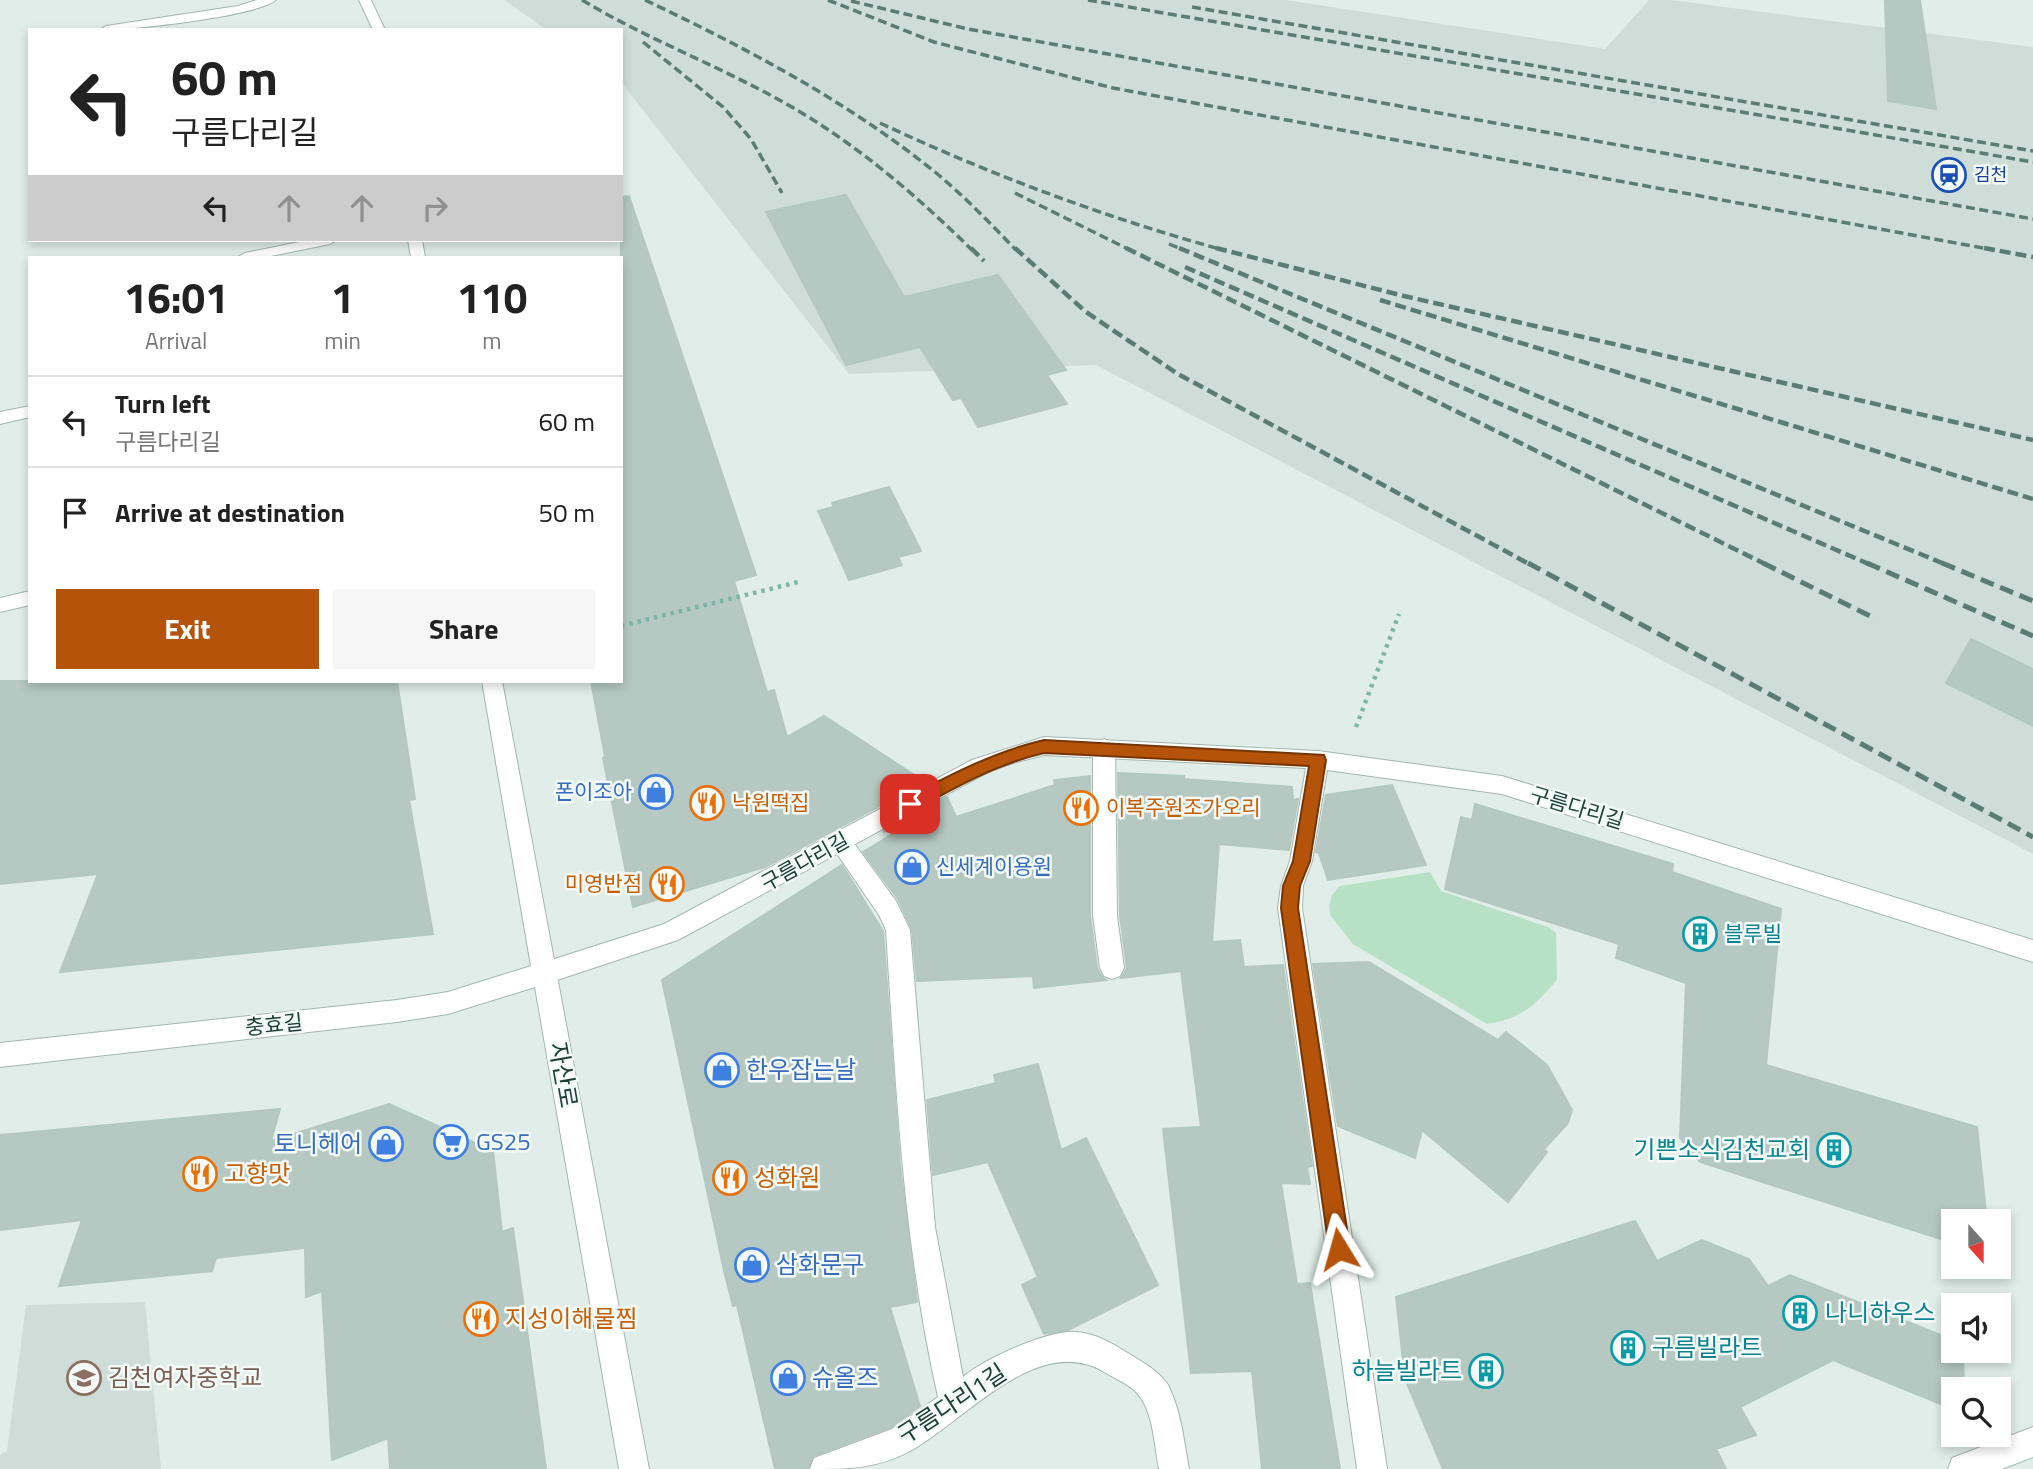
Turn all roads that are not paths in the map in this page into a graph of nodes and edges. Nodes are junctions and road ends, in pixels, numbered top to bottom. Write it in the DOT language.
graph roads {
  1 [pos="270,0"];
  2 [pos="365,0"];
  3 [pos="119,28"];
  4 [pos="378,28"];
  5 [pos="320,242"];
  6 [pos="250,256"];
  7 [pos="28,411"];
  8 [pos="0,418"];
  9 [pos="28,598"];
  10 [pos="0,605"];
  11 [pos="492,683"];
  12 [pos="1104,748"];
  13 [pos="1318,760"];
  14 [pos="840,842"];
  15 [pos="2033,951"];
  16 [pos="1112,968"];
  17 [pos="545,973"];
  18 [pos="0,1055"];
  19 [pos="954,1403"];
  20 [pos="2033,1442"];
  21 [pos="634,1469"];
  22 [pos="825,1469"];
  23 [pos="1174,1469"];
  24 [pos="1372,1469"];
  25 [pos="1963,1469"];
  1 -- 3 [label="street"];
  2 -- 4 [label="street"];
  5 -- 6 [label="street"];
  7 -- 8 [label="street"];
  9 -- 10 [label="street"];
  11 -- 17 [label="street, 자산로"];
  12 -- 13 [label="street, 구름다리길"];
  12 -- 14 [label="street, 구름다리길"];
  12 -- 16 [label="street"];
  13 -- 15 [label="street, 구름다리길"];
  13 -- 24 [label="street"];
  14 -- 17 [label="street, 구름다리길"];
  14 -- 19 [label="street"];
  17 -- 18 [label="street, 충효길"];
  17 -- 21 [label="street, 자산로"];
  19 -- 22 [label="street, 구름다리1길"];
  19 -- 23 [label="street, 구름다리1길"];
  20 -- 25 [label="street"];
}
